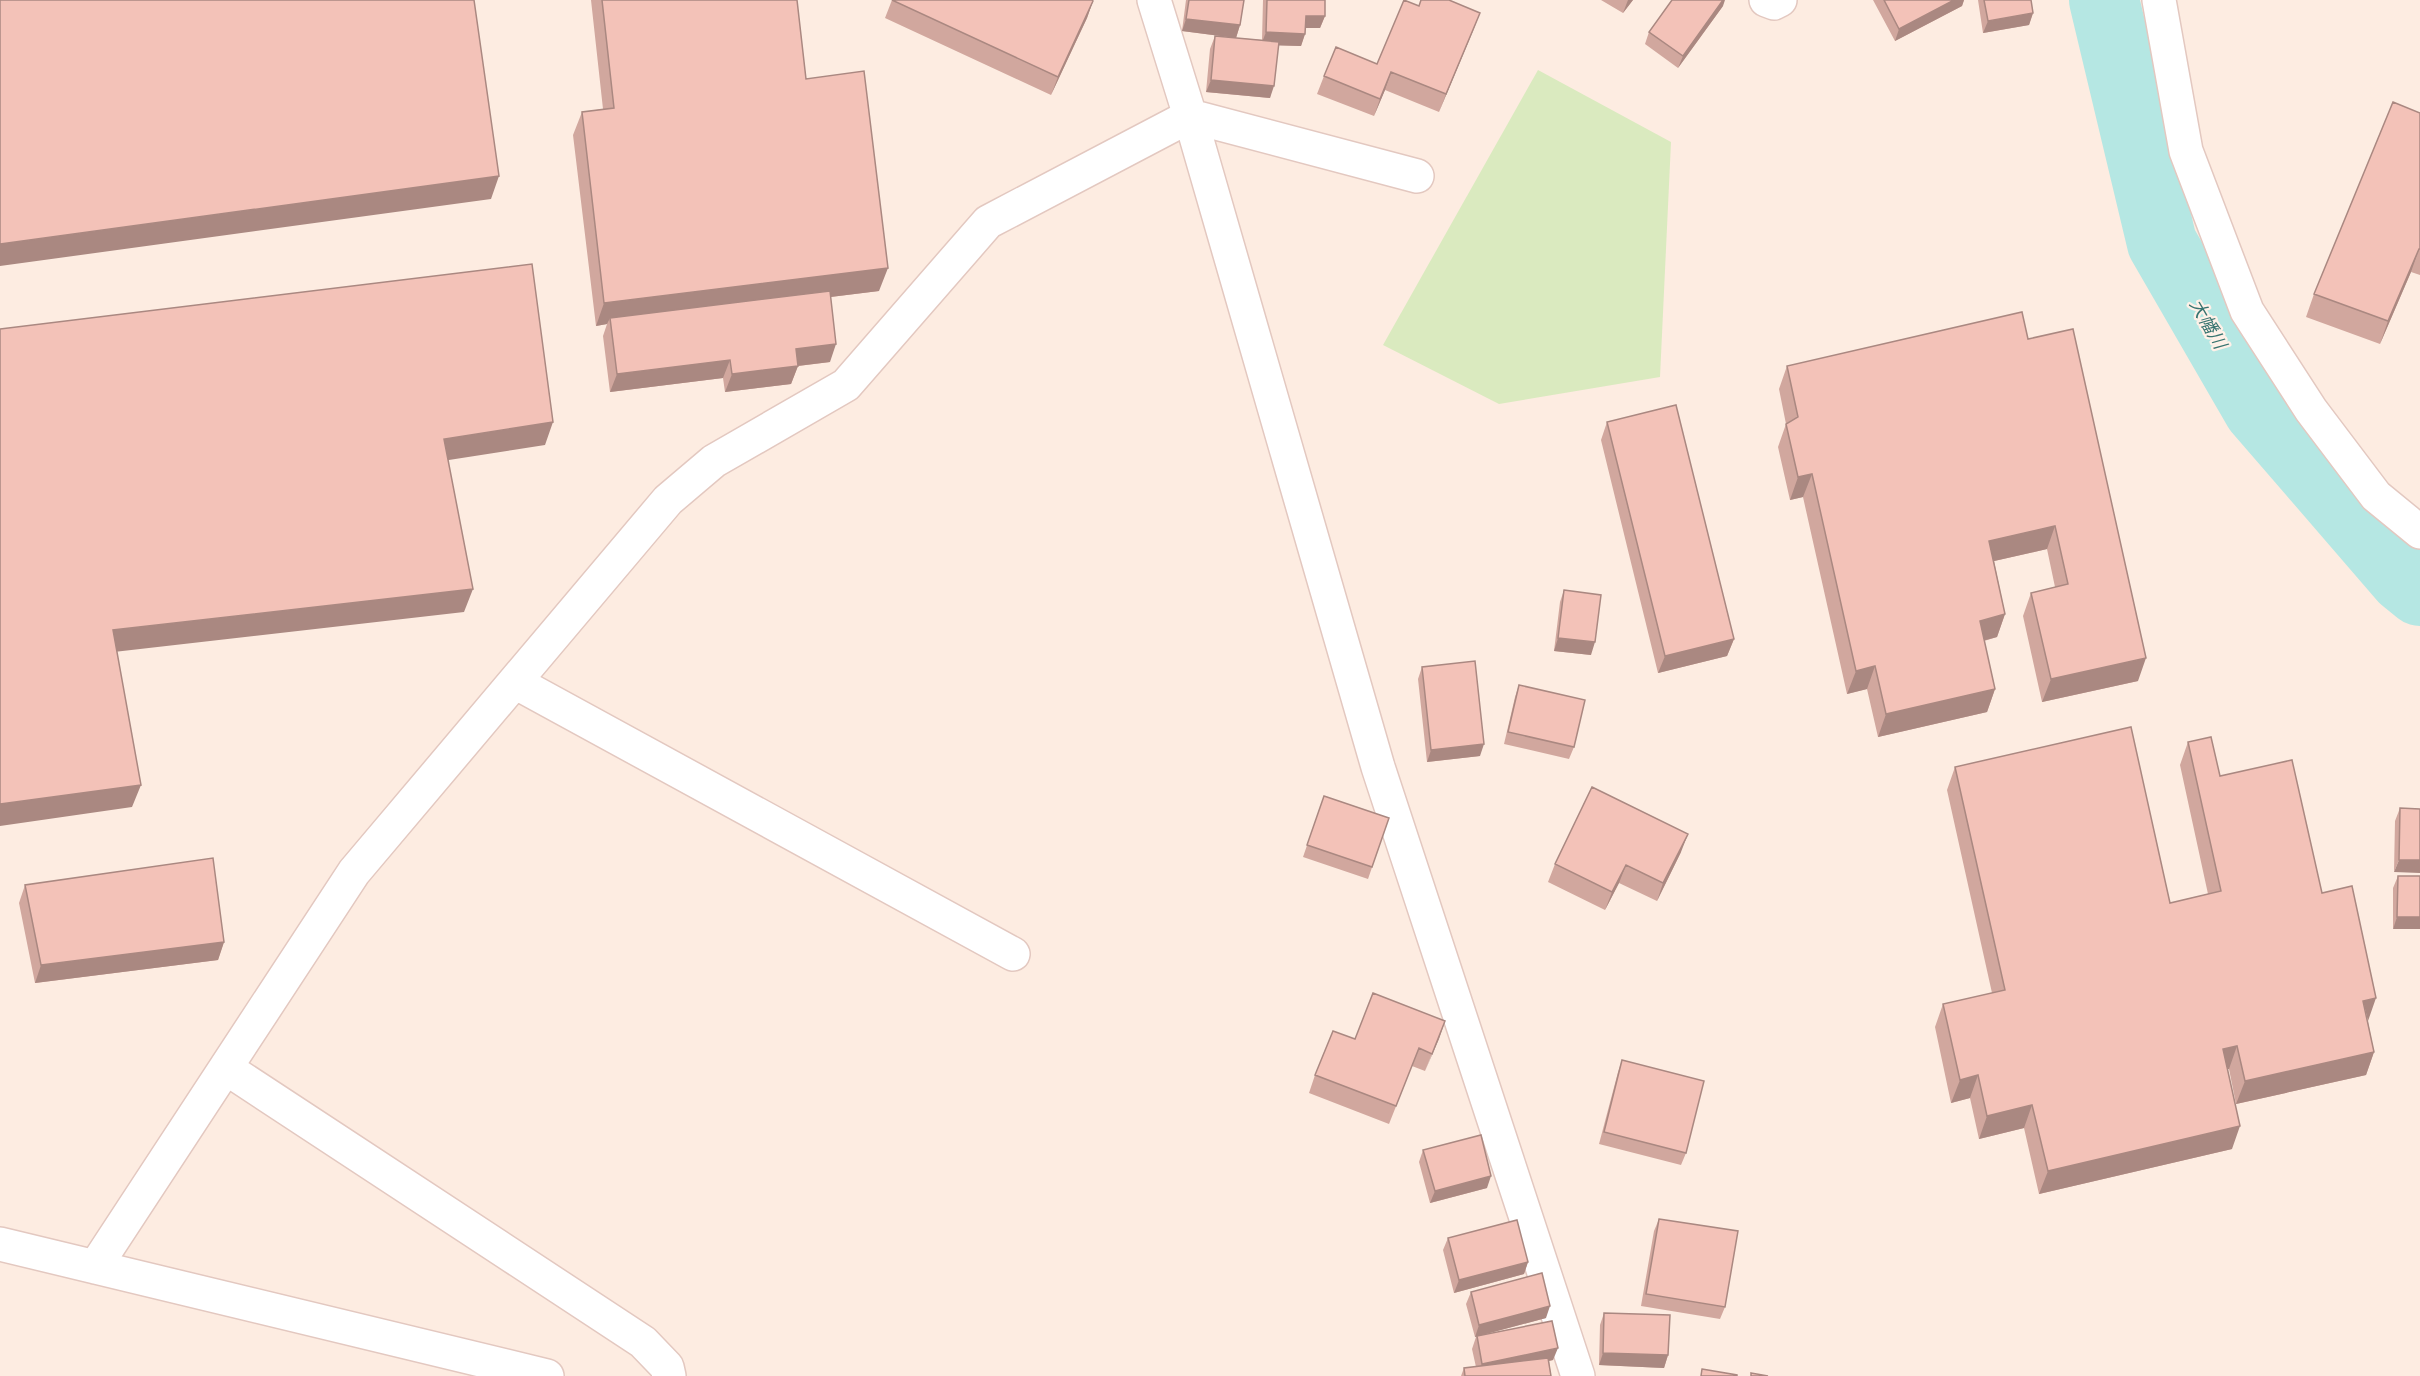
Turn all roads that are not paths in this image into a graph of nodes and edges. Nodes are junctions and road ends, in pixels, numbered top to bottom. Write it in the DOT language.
graph roads {
  1 [pos="1154,0"];
  2 [pos="1766,0"];
  3 [pos="1780,0"];
  4 [pos="2158,0"];
  5 [pos="1190,116"];
  6 [pos="1417,176"];
  7 [pos="2420,532"];
  8 [pos="515,682"];
  9 [pos="1012,954"];
  10 [pos="226,1068"];
  11 [pos="0,1244"];
  12 [pos="95,1267"];
  13 [pos="547,1376"];
  14 [pos="669,1376"];
  15 [pos="1578,1376"];
  1 -- 5 [label="street"];
  2 -- 3 [label="street"];
  4 -- 7 [label="street"];
  5 -- 6 [label="street"];
  5 -- 8 [label="street"];
  5 -- 15 [label="street"];
  8 -- 9 [label="street"];
  8 -- 10 [label="street"];
  10 -- 12 [label="street"];
  10 -- 14 [label="street"];
  11 -- 12 [label="street"];
  12 -- 13 [label="street"];
}
